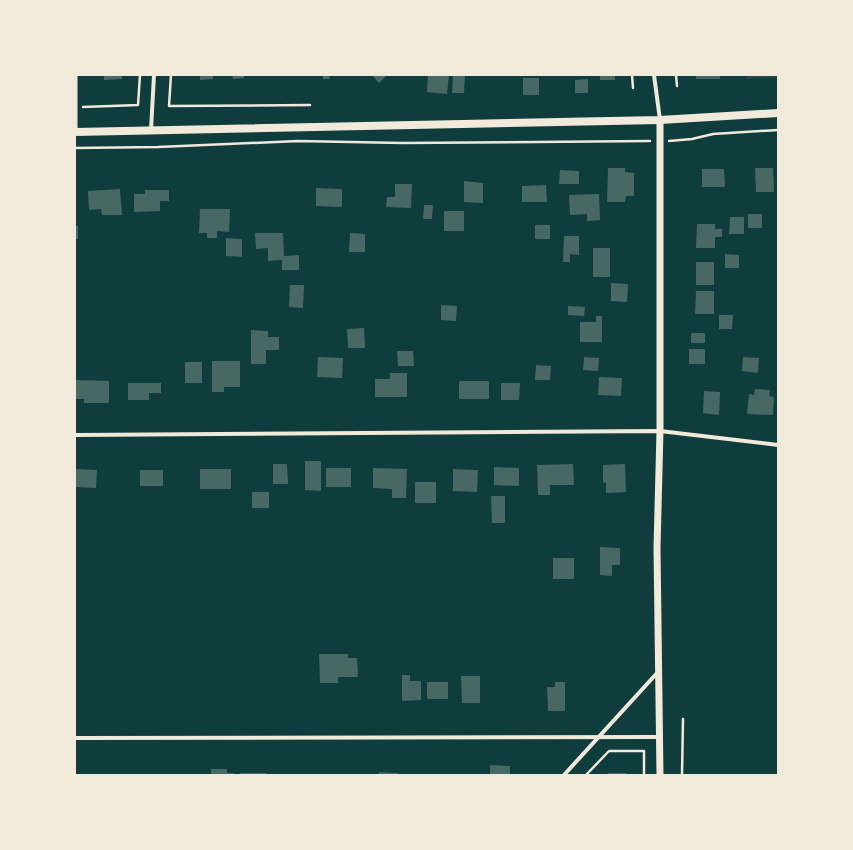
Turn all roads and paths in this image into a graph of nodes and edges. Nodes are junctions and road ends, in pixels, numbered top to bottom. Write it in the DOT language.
graph roads {
  1 [pos="76,75"];
  2 [pos="140,75"];
  3 [pos="154,75"];
  4 [pos="171,75"];
  5 [pos="632,75"];
  6 [pos="654,75"];
  7 [pos="676,75"];
  8 [pos="677,86"];
  9 [pos="633,88"];
  10 [pos="310,105"];
  11 [pos="76,107"];
  12 [pos="778,113"];
  13 [pos="660,120"];
  14 [pos="778,130"];
  15 [pos="151,131"];
  16 [pos="75,132"];
  17 [pos="660,141"];
  18 [pos="75,148"];
  19 [pos="660,432"];
  20 [pos="75,435"];
  21 [pos="778,445"];
  22 [pos="659,671"];
  23 [pos="683,719"];
  24 [pos="599,737"];
  25 [pos="660,737"];
  26 [pos="75,738"];
  27 [pos="564,775"];
  28 [pos="586,775"];
  29 [pos="644,775"];
  30 [pos="660,775"];
  31 [pos="682,775"];
  1 -- 11 [label="lane"];
  2 -- 11 [label="path"];
  3 -- 15 [label="street"];
  4 -- 10 [label="path"];
  5 -- 9 [label="path"];
  6 -- 13 [label="street"];
  7 -- 8 [label="path"];
  11 -- 16 [label="lane"];
  12 -- 13 [label="main road"];
  13 -- 15 [label="main road"];
  13 -- 17 [label="street"];
  14 -- 17 [label="path"];
  15 -- 16 [label="main road"];
  17 -- 18 [label="path"];
  17 -- 19 [label="street"];
  19 -- 20 [label="street"];
  19 -- 21 [label="street"];
  19 -- 22 [label="street"];
  22 -- 24 [label="street"];
  22 -- 25 [label="street"];
  23 -- 31 [label="path"];
  24 -- 25 [label="street"];
  24 -- 26 [label="street"];
  24 -- 27 [label="street"];
  25 -- 30 [label="street"];
  28 -- 29 [label="path"];
}
